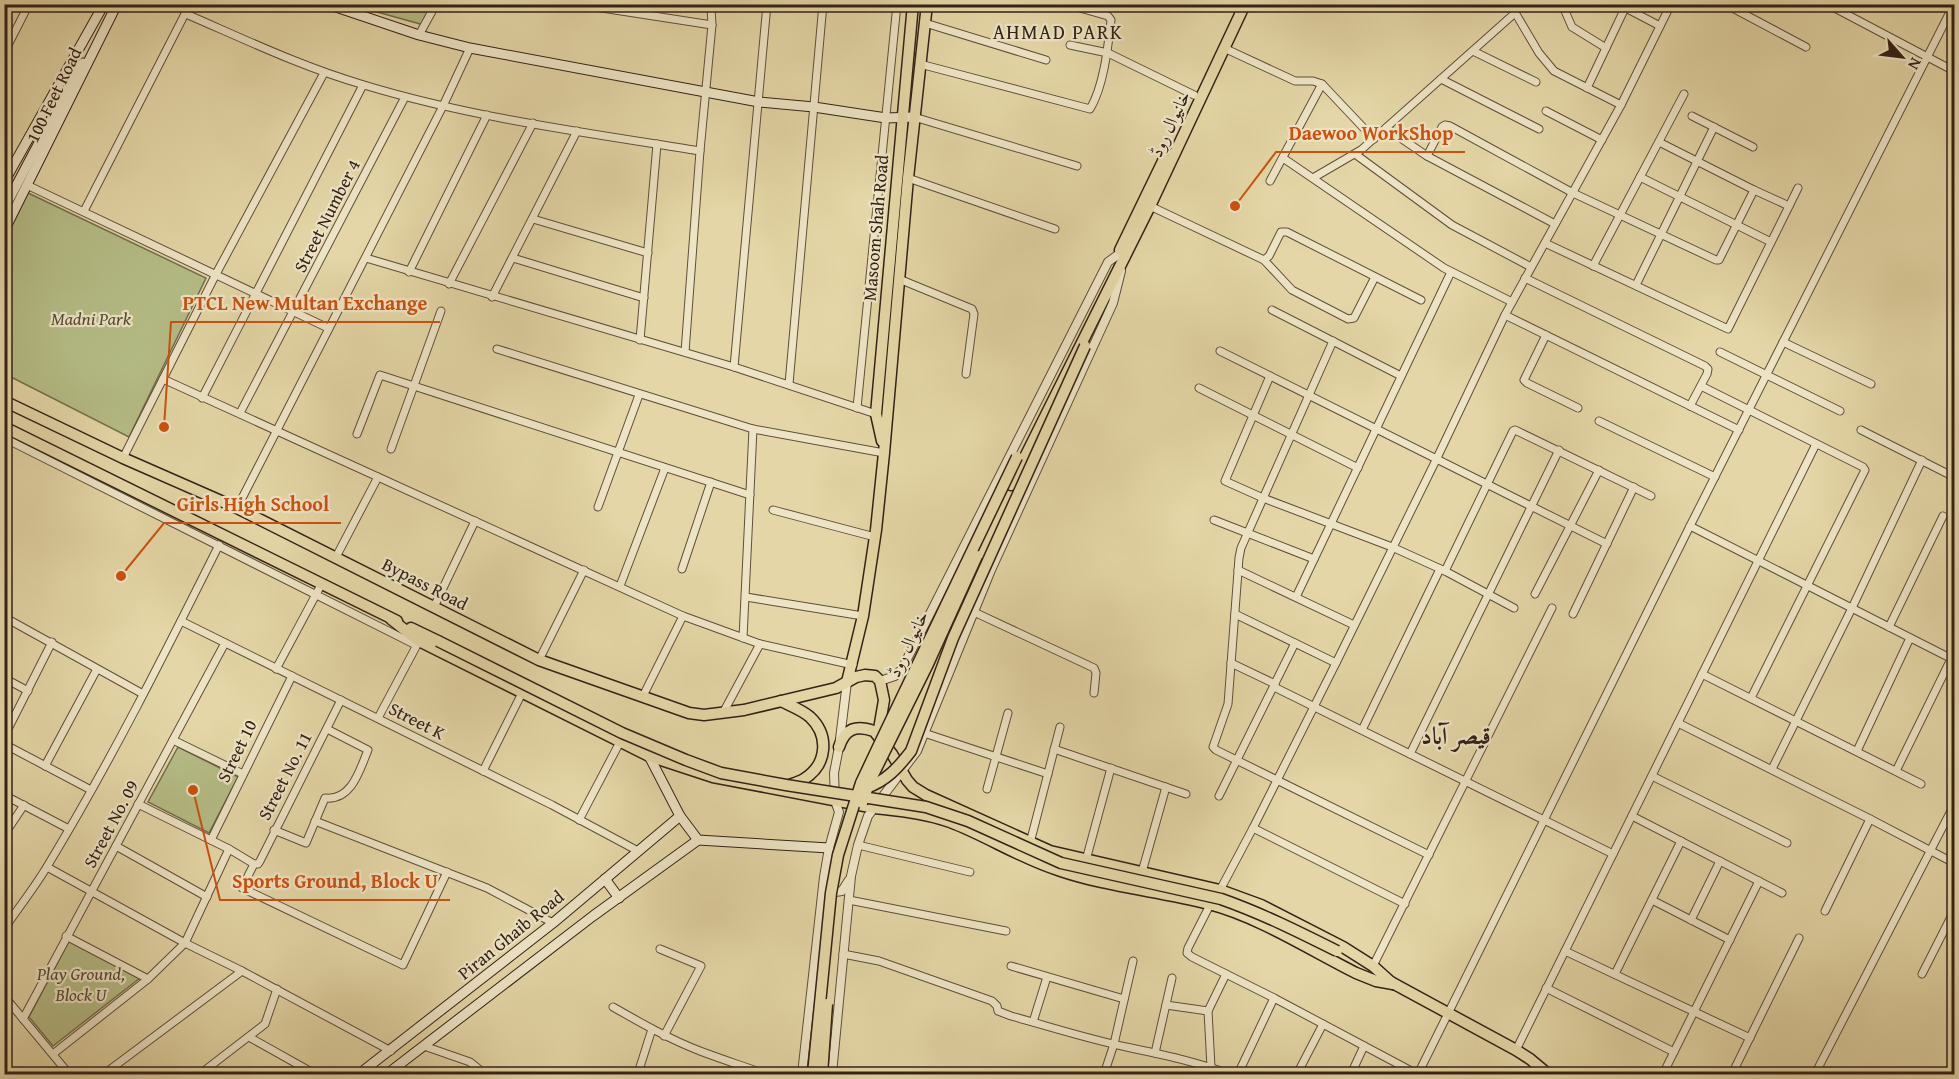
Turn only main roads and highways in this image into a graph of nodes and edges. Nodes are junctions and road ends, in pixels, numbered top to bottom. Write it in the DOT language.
graph roads {
  1 [pos="104,4"];
  2 [pos="117,4"];
  3 [pos="913,4"];
  4 [pos="927,4"];
  5 [pos="1237,4"];
  6 [pos="1245,4"];
  7 [pos="333,6"];
  8 [pos="92,26"];
  9 [pos="102,34"];
  10 [pos="73,78"];
  11 [pos="902,117"];
  12 [pos="914,117"];
  13 [pos="4,182"];
  14 [pos="4,209"];
  15 [pos="4,231"];
  16 [pos="1122,256"];
  17 [pos="1108,291"];
  18 [pos="4,401"];
  19 [pos="4,427"];
  20 [pos="885,453"];
  21 [pos="391,619"];
  22 [pos="848,682"];
  23 [pos="780,701"];
  24 [pos="878,735"];
  25 [pos="839,747"];
  26 [pos="649,756"];
  27 [pos="778,789"];
  28 [pos="824,792"];
  29 [pos="680,816"];
  30 [pos="698,840"];
  31 [pos="829,848"];
  32 [pos="605,879"];
  33 [pos="619,898"];
  34 [pos="503,963"];
  35 [pos="513,977"];
  36 [pos="1393,984"];
  37 [pos="411,1035"];
  38 [pos="422,1047"];
  39 [pos="359,1074"];
  40 [pos="387,1074"];
  41 [pos="813,1074"];
  42 [pos="822,1074"];
  43 [pos="1548,1074"];
  1 -- 8 [label="main road, 100 Feet Road"];
  2 -- 9 [label="main road, 100 Feet Road"];
  3 -- 11 [label="main road, Masoom Shah Road"];
  4 -- 12 [label="main road, Masoom Shah Road"];
  5 -- 16 [label="main road, خانیوال روڈ"];
  6 -- 16 [label="main road, خانیوال روڈ"];
  7 -- 11 [label="main road"];
  8 -- 10 [label="main road"];
  8 -- 13 [label="main road, 100 Feet Road"];
  9 -- 10 [label="main road"];
  9 -- 15 [label="main road, 100 Feet Road"];
  10 -- 14 [label="main road"];
  11 -- 12 [label="main road"];
  11 -- 20 [label="main road, Masoom Shah Road"];
  12 -- 20 [label="main road, Masoom Shah Road"];
  16 -- 17 [label="main road, خانیوال روڈ"];
  16 -- 41 [label="main road, خانیوال روڈ, bridge"];
  17 -- 28 [label="main road, bridge"];
  17 -- 42 [label="main road, خانیوال روڈ, bridge"];
  18 -- 23 [label="main road, Bypass Road"];
  19 -- 21 [label="main road"];
  20 -- 22 [label="main road, Masoom Shah Road"];
  21 -- 26 [label="main road"];
  21 -- 28 [label="main road, bridge"];
  22 -- 23 [label="main road, Bypass Road"];
  22 -- 24 [label="main road, Bypass Road"];
  23 -- 27 [label="main road"];
  24 -- 25 [label="main road"];
  24 -- 36 [label="main road"];
  26 -- 27 [label="main road"];
  26 -- 29 [label="main road"];
  27 -- 36 [label="main road"];
  28 -- 36 [label="main road, bridge"];
  29 -- 30 [label="main road"];
  29 -- 32 [label="main road, Piran Ghaib Road"];
  30 -- 31 [label="main road"];
  30 -- 33 [label="main road, Piran Ghaib Road"];
  32 -- 33 [label="main road"];
  32 -- 34 [label="main road, Piran Ghaib Road"];
  33 -- 35 [label="main road, Piran Ghaib Road"];
  34 -- 35 [label="main road"];
  34 -- 37 [label="main road, Piran Ghaib Road"];
  35 -- 38 [label="main road, Piran Ghaib Road"];
  36 -- 43 [label="main road"];
  37 -- 38 [label="main road"];
  37 -- 39 [label="main road, Piran Ghaib Road"];
  38 -- 40 [label="main road, Piran Ghaib Road"];
}
